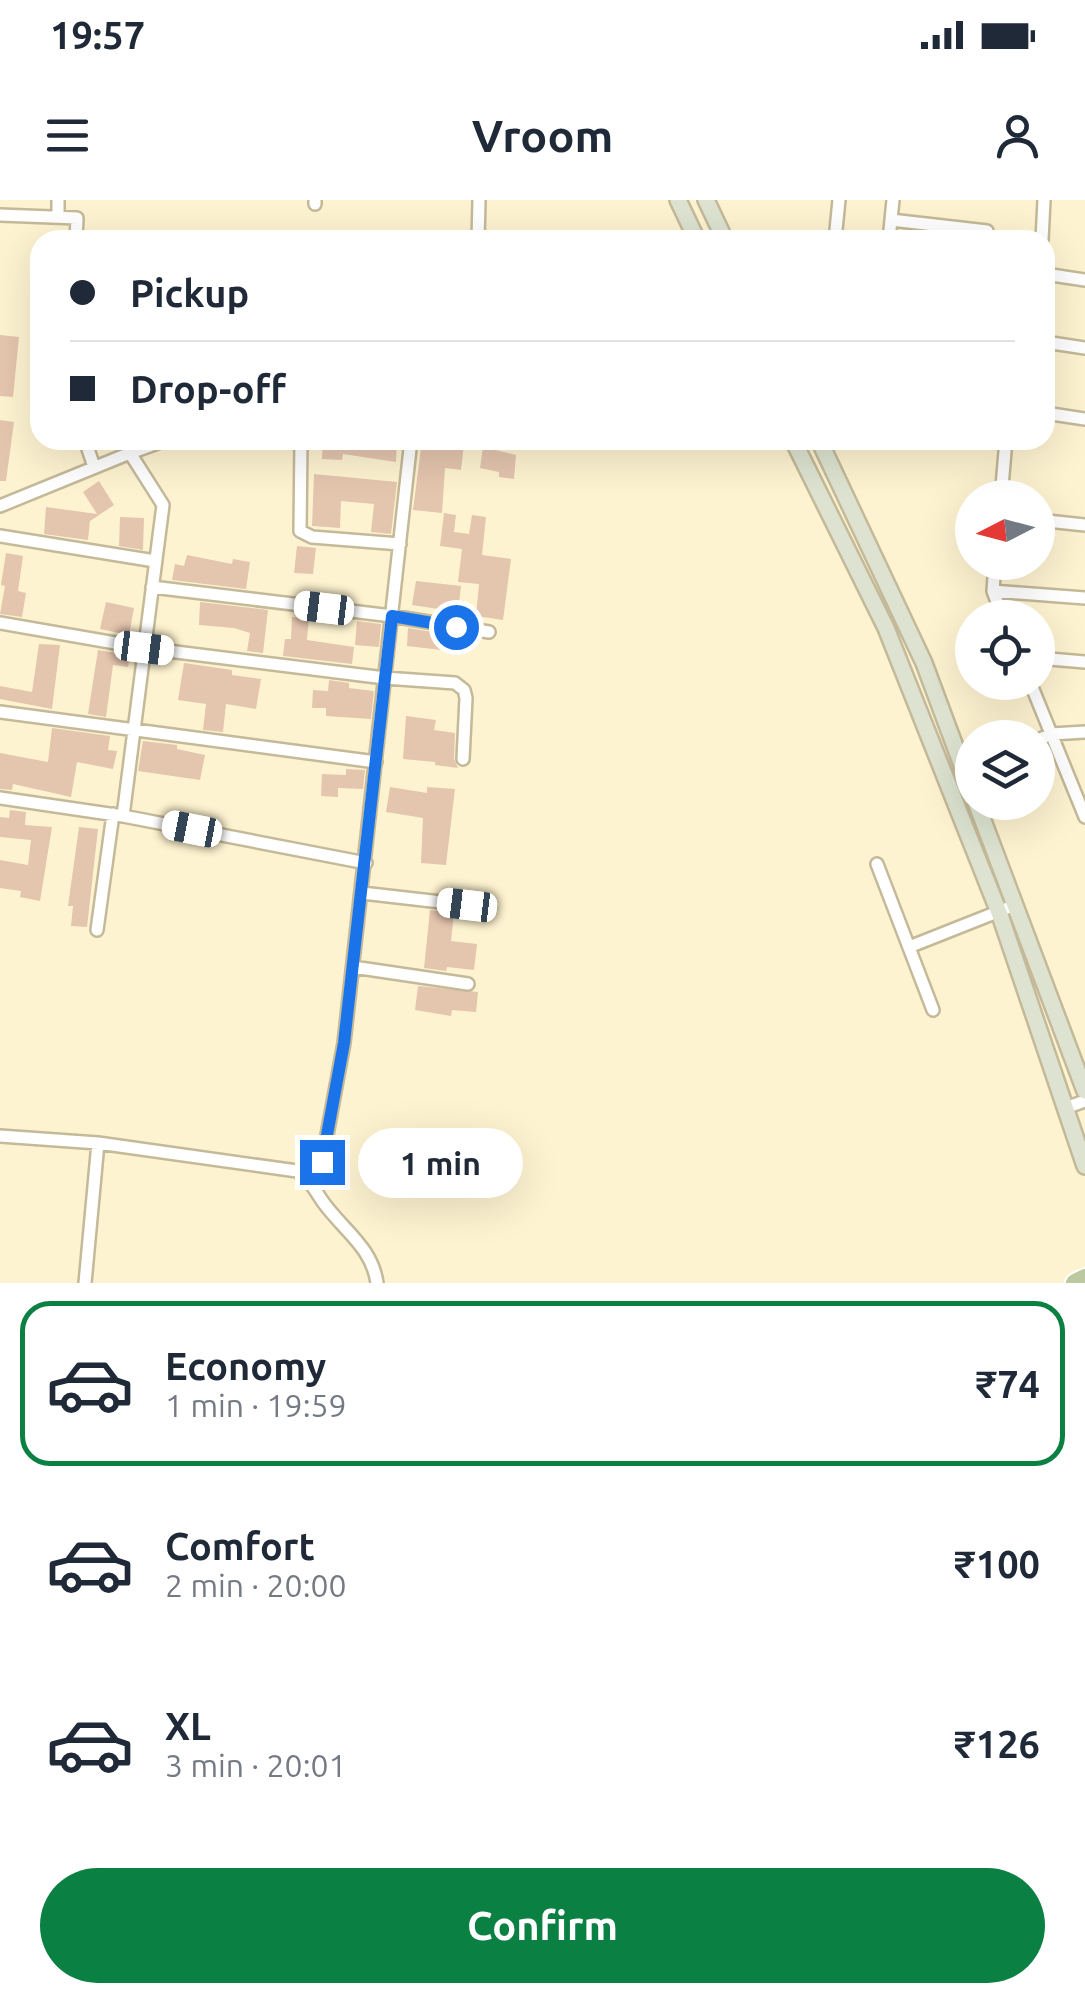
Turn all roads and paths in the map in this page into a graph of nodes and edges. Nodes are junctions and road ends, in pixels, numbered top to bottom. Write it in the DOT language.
graph roads {
  1 [pos="58,200"];
  2 [pos="479,200"];
  3 [pos="678,200"];
  4 [pos="706,200"];
  5 [pos="839,200"];
  6 [pos="893,200"];
  7 [pos="1044,200"];
  8 [pos="0,215"];
  9 [pos="58,217"];
  10 [pos="891,220"];
  11 [pos="76,230"];
  12 [pos="478,230"];
  13 [pos="692,230"];
  14 [pos="720,230"];
  15 [pos="837,230"];
  16 [pos="890,230"];
  17 [pos="988,230"];
  18 [pos="1042,230"];
  19 [pos="1055,276"];
  20 [pos="1085,280"];
  21 [pos="1055,344"];
  22 [pos="1085,348"];
  23 [pos="1055,414"];
  24 [pos="1085,419"];
  25 [pos="88,450"];
  26 [pos="138,450"];
  27 [pos="301,450"];
  28 [pos="410,450"];
  29 [pos="797,450"];
  30 [pos="824,450"];
  31 [pos="1005,450"];
  32 [pos="130,453"];
  33 [pos="94,468"];
  34 [pos="1003,480"];
  35 [pos="0,506"];
  36 [pos="1055,522"];
  37 [pos="1085,525"];
  38 [pos="863,533"];
  39 [pos="0,536"];
  40 [pos="400,544"];
  41 [pos="844,544"];
  42 [pos="156,560"];
  43 [pos="994,580"];
  44 [pos="152,587"];
  45 [pos="993,591"];
  46 [pos="1085,598"];
  47 [pos="996,600"];
  48 [pos="392,616"];
  49 [pos="0,623"];
  50 [pos="489,632"];
  51 [pos="144,648"];
  52 [pos="1055,659"];
  53 [pos="1085,662"];
  54 [pos="386,678"];
  55 [pos="0,712"];
  56 [pos="134,730"];
  57 [pos="1085,732"];
  58 [pos="1055,734"];
  59 [pos="955,737"];
  60 [pos="1055,742"];
  61 [pos="463,759"];
  62 [pos="376,762"];
  63 [pos="955,773"];
  64 [pos="945,777"];
  65 [pos="1080,793"];
  66 [pos="0,798"];
  67 [pos="118,815"];
  68 [pos="1085,817"];
  69 [pos="983,820"];
  70 [pos="366,862"];
  71 [pos="877,864"];
  72 [pos="362,893"];
  73 [pos="1015,904"];
  74 [pos="467,905"];
  75 [pos="998,911"];
  76 [pos="97,930"];
  77 [pos="909,947"];
  78 [pos="353,967"];
  79 [pos="468,984"];
  80 [pos="933,1010"];
  81 [pos="1085,1092"];
  82 [pos="1085,1101"];
  83 [pos="1065,1108"];
  84 [pos="0,1136"];
  85 [pos="98,1144"];
  86 [pos="1085,1166"];
  87 [pos="312,1182"];
  88 [pos="1085,1278"];
  89 [pos="85,1283"];
  90 [pos="377,1283"];
  91 [pos="1074,1283"];
  1 -- 9 [label="street"];
  2 -- 12 [label="street"];
  3 -- 13 [label="street"];
  4 -- 14 [label="street"];
  5 -- 15 [label="street"];
  6 -- 10 [label="street"];
  7 -- 18 [label="street"];
  8 -- 9 [label="street"];
  9 -- 11 [label="street"];
  10 -- 16 [label="street"];
  10 -- 17 [label="street"];
  19 -- 20 [label="street"];
  21 -- 22 [label="street"];
  23 -- 24 [label="street"];
  25 -- 33 [label="street"];
  26 -- 32 [label="street"];
  27 -- 40 [label="street"];
  28 -- 40 [label="street"];
  29 -- 41 [label="street"];
  30 -- 38 [label="street"];
  31 -- 34 [label="street"];
  32 -- 33 [label="street"];
  32 -- 42 [label="street"];
  33 -- 35 [label="street"];
  36 -- 37 [label="street"];
  38 -- 41 [label="street"];
  38 -- 59 [label="street"];
  39 -- 42 [label="street"];
  40 -- 48 [label="street"];
  41 -- 64 [label="street"];
  42 -- 44 [label="street"];
  43 -- 45 [label="street"];
  44 -- 48 [label="street"];
  44 -- 51 [label="street"];
  45 -- 46 [label="street"];
  45 -- 47 [label="street"];
  48 -- 50 [label="street"];
  48 -- 54 [label="street"];
  49 -- 51 [label="street"];
  51 -- 54 [label="street"];
  51 -- 56 [label="street"];
  52 -- 53 [label="street"];
  54 -- 61 [label="street"];
  54 -- 62 [label="street"];
  55 -- 56 [label="street"];
  56 -- 62 [label="street"];
  56 -- 67 [label="street"];
  57 -- 58 [label="street"];
  60 -- 65 [label="street"];
  62 -- 70 [label="street"];
  63 -- 64 [label="street"];
  64 -- 75 [label="street"];
  65 -- 68 [label="street"];
  66 -- 67 [label="street"];
  67 -- 70 [label="street"];
  67 -- 76 [label="street"];
  69 -- 73 [label="street"];
  70 -- 72 [label="street"];
  71 -- 77 [label="street"];
  72 -- 74 [label="street"];
  72 -- 78 [label="street"];
  73 -- 75 [label="street"];
  73 -- 81 [label="street"];
  75 -- 77 [label="street"];
  75 -- 83 [label="street"];
  77 -- 80 [label="street"];
  78 -- 79 [label="street"];
  78 -- 87 [label="street"];
  82 -- 83 [label="street"];
  83 -- 86 [label="street"];
  84 -- 85 [label="street"];
  85 -- 87 [label="street"];
  85 -- 89 [label="street"];
  87 -- 90 [label="street"];
  88 -- 91 [label="main road"];
}
